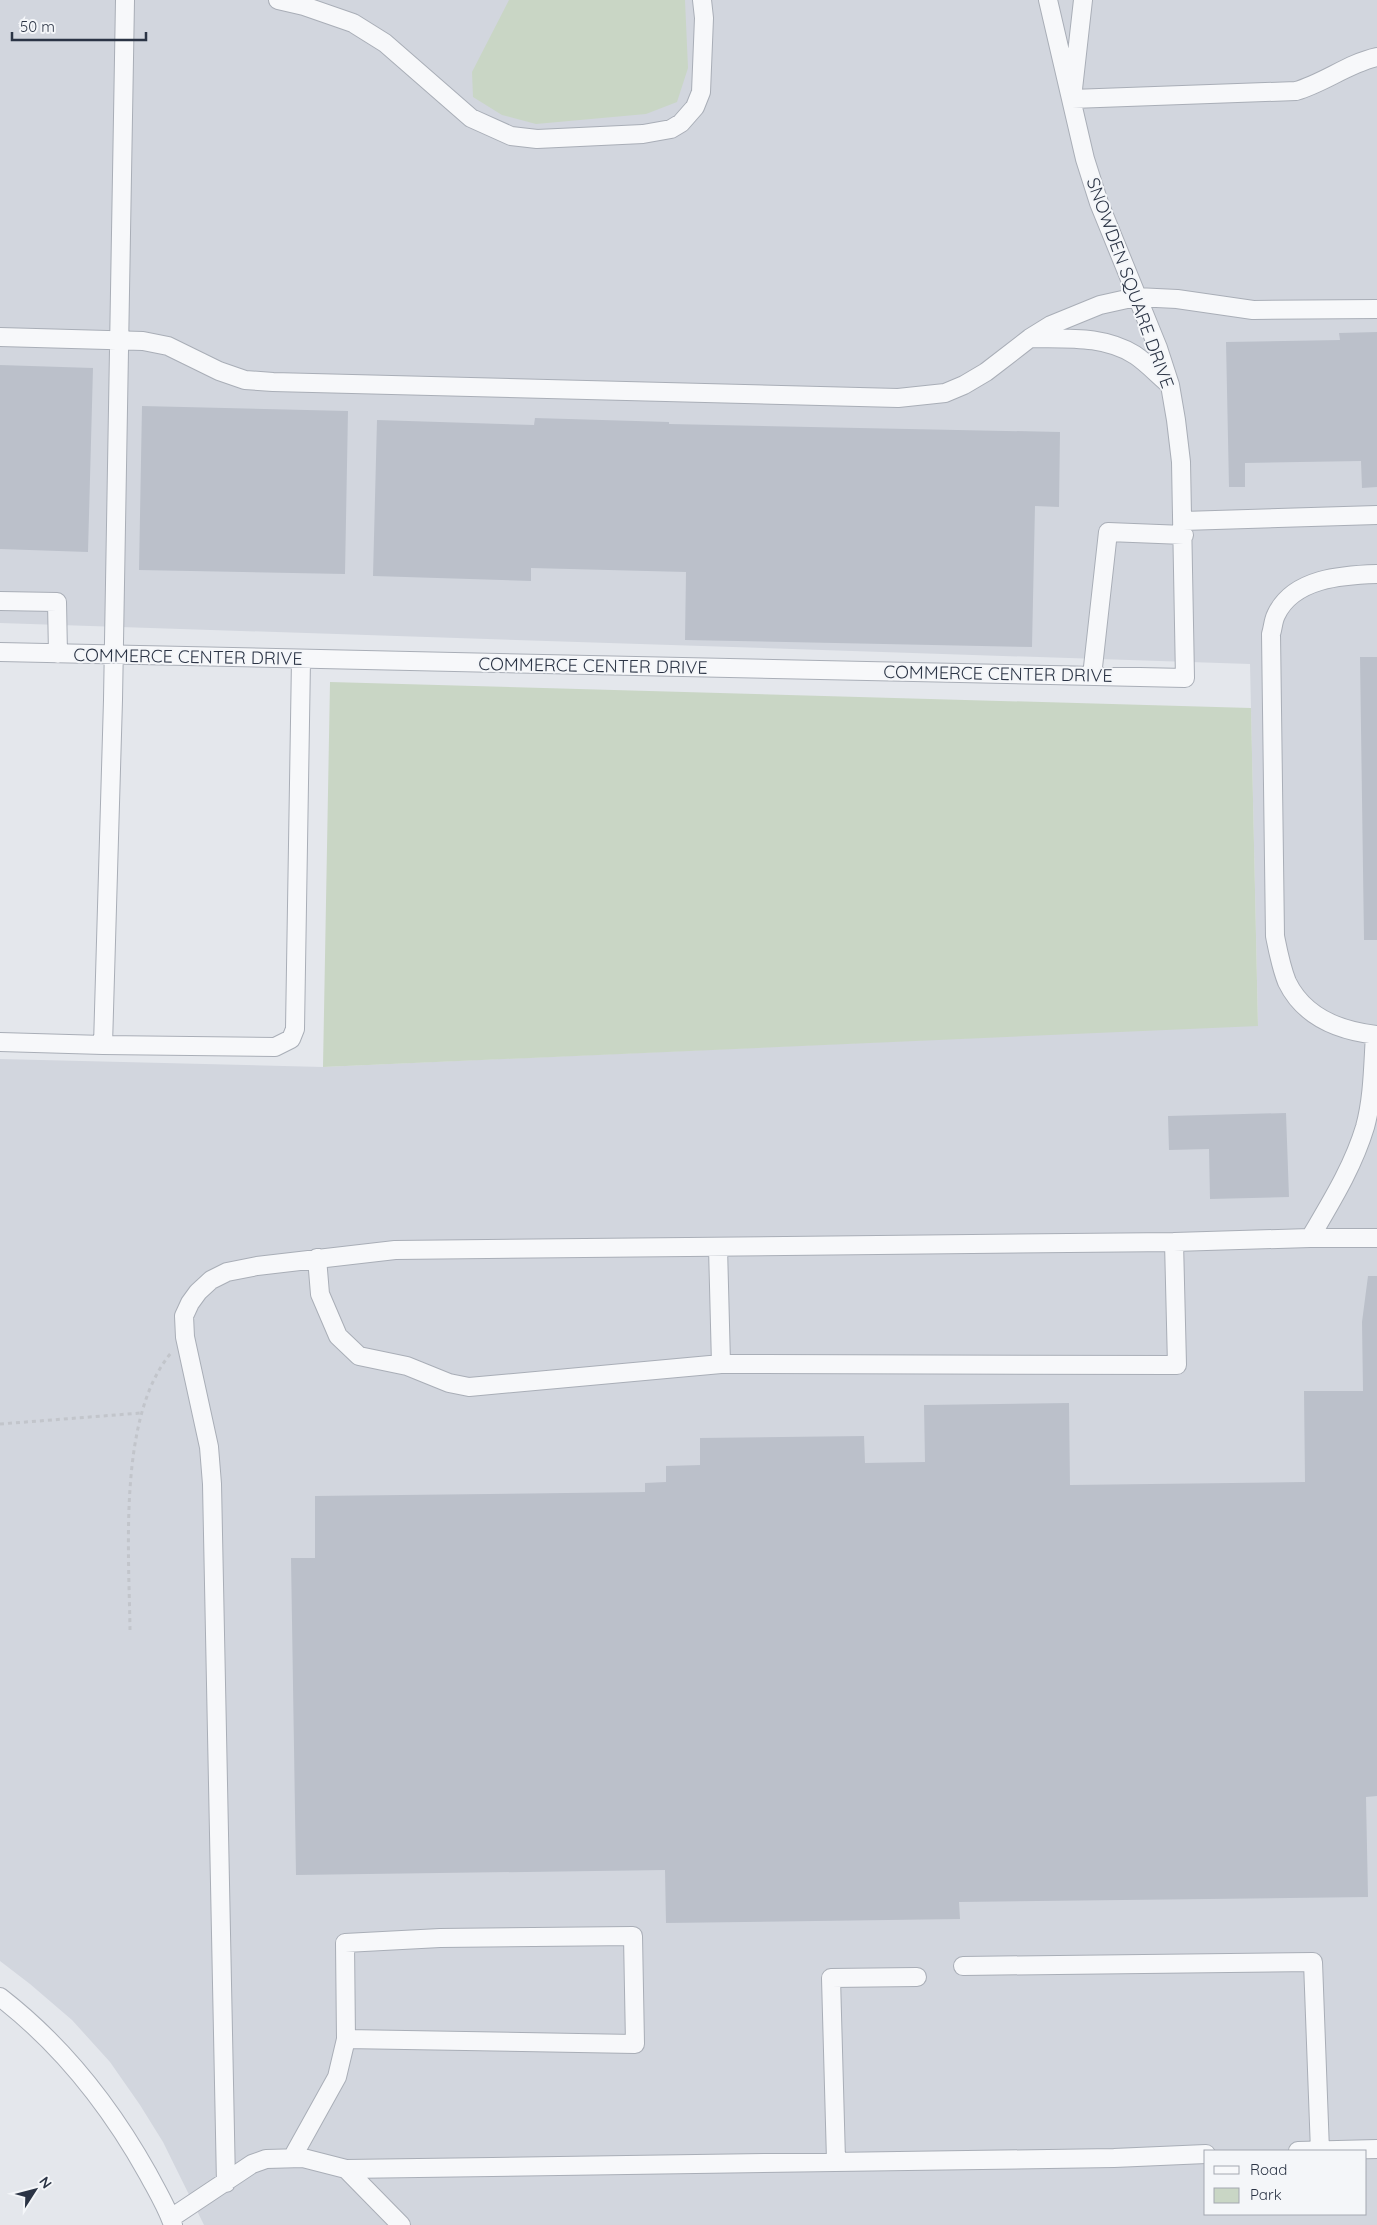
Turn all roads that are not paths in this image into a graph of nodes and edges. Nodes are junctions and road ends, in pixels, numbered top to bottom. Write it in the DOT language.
graph roads {
  1 [pos="125,0"];
  2 [pos="278,0"];
  3 [pos="702,0"];
  4 [pos="1048,0"];
  5 [pos="1083,0"];
  6 [pos="1377,57"];
  7 [pos="1072,99"];
  8 [pos="1136,297"];
  9 [pos="1377,309"];
  10 [pos="0,337"];
  11 [pos="118,338"];
  12 [pos="1030,338"];
  13 [pos="1170,385"];
  14 [pos="1377,515"];
  15 [pos="1184,528"];
  16 [pos="1377,574"];
  17 [pos="0,601"];
  18 [pos="0,652"];
  19 [pos="58,654"];
  20 [pos="113,655"];
  21 [pos="301,660"];
  22 [pos="1092,676"];
  23 [pos="1185,678"];
  24 [pos="1376,1035"];
  25 [pos="0,1042"];
  26 [pos="103,1045"];
  27 [pos="1310,1238"];
  28 [pos="1377,1238"];
  29 [pos="1174,1242"];
  30 [pos="718,1247"];
  31 [pos="317,1258"];
  32 [pos="721,1364"];
  33 [pos="963,1966"];
  34 [pos="917,1976"];
  35 [pos="0,1997"];
  36 [pos="346,2039"];
  37 [pos="1320,2150"];
  38 [pos="1377,2150"];
  39 [pos="1204,2154"];
  40 [pos="292,2158"];
  41 [pos="836,2160"];
  42 [pos="346,2169"];
  43 [pos="226,2183"];
  44 [pos="172,2222"];
  45 [pos="401,2225"];
  1 -- 11 [label="street"];
  2 -- 3 [label="street"];
  4 -- 7 [label="street, SNOWDEN SQUARE DRIVE"];
  5 -- 7 [label="street, SNOWDEN SQUARE DRIVE"];
  6 -- 7 [label="street"];
  7 -- 8 [label="street, SNOWDEN SQUARE DRIVE"];
  8 -- 9 [label="street"];
  8 -- 12 [label="street"];
  8 -- 13 [label="street, SNOWDEN SQUARE DRIVE"];
  10 -- 11 [label="street"];
  11 -- 12 [label="street"];
  11 -- 20 [label="street"];
  12 -- 13 [label="street"];
  13 -- 15 [label="street, SNOWDEN SQUARE DRIVE"];
  14 -- 15 [label="street"];
  15 -- 22 [label="street"];
  15 -- 23 [label="street, SNOWDEN SQUARE DRIVE"];
  16 -- 24 [label="street"];
  17 -- 19 [label="street"];
  18 -- 19 [label="street, COMMERCE CENTER DRIVE"];
  19 -- 20 [label="street, COMMERCE CENTER DRIVE"];
  20 -- 21 [label="street, COMMERCE CENTER DRIVE"];
  20 -- 26 [label="street"];
  21 -- 22 [label="street, COMMERCE CENTER DRIVE"];
  21 -- 26 [label="street"];
  22 -- 23 [label="street, COMMERCE CENTER DRIVE"];
  24 -- 27 [label="street"];
  25 -- 26 [label="street"];
  27 -- 28 [label="street"];
  27 -- 29 [label="street"];
  29 -- 30 [label="street"];
  29 -- 32 [label="street"];
  30 -- 31 [label="street"];
  30 -- 32 [label="street"];
  31 -- 32 [label="street"];
  31 -- 43 [label="street"];
  33 -- 37 [label="street"];
  34 -- 41 [label="street"];
  35 -- 44 [label="street"];
  36 -- 36 [label="street"];
  36 -- 40 [label="street"];
  37 -- 38 [label="street"];
  39 -- 41 [label="street"];
  40 -- 42 [label="street"];
  40 -- 43 [label="street"];
  41 -- 42 [label="street"];
  42 -- 45 [label="street"];
  43 -- 44 [label="street"];
}
